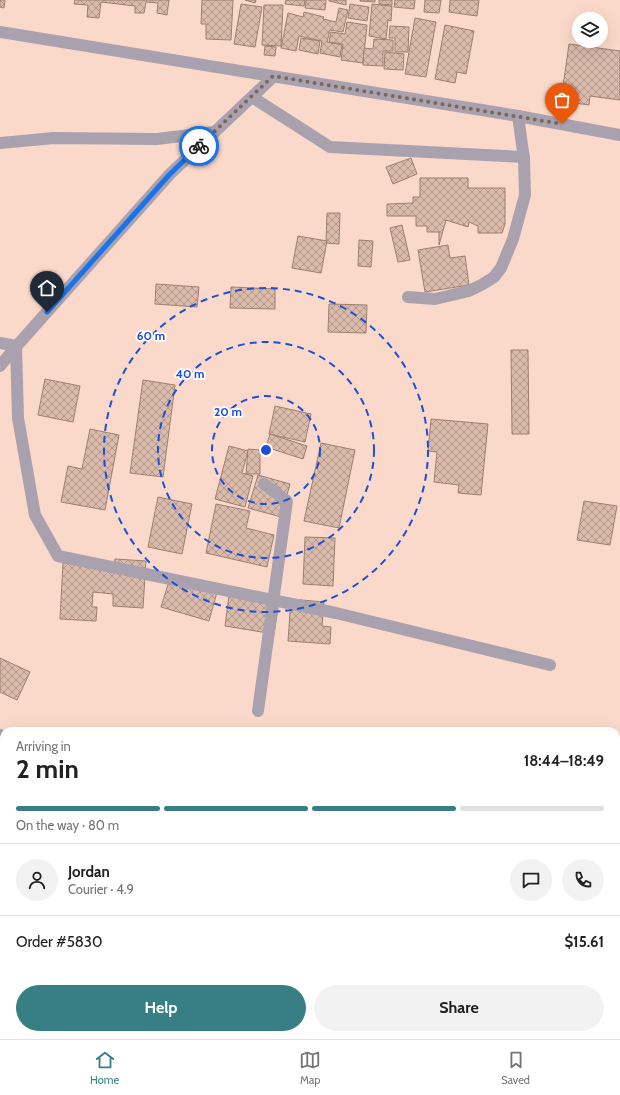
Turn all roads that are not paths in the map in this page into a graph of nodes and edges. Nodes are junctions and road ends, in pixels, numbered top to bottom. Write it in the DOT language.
graph roads {
  1 [pos="0,32"];
  2 [pos="273,76"];
  3 [pos="252,97"];
  4 [pos="518,116"];
  5 [pos="214,132"];
  6 [pos="620,135"];
  7 [pos="0,143"];
  8 [pos="524,157"];
  9 [pos="408,297"];
  10 [pos="0,343"];
  11 [pos="16,346"];
  12 [pos="0,366"];
  13 [pos="264,484"];
  14 [pos="274,600"];
  15 [pos="550,665"];
  16 [pos="258,711"];
  1 -- 2 [label="street"];
  2 -- 3 [label="street"];
  2 -- 4 [label="street"];
  3 -- 5 [label="street"];
  3 -- 8 [label="street"];
  4 -- 6 [label="street"];
  4 -- 8 [label="street"];
  5 -- 7 [label="street"];
  5 -- 11 [label="street"];
  8 -- 9 [label="street"];
  10 -- 11 [label="street"];
  11 -- 12 [label="street"];
  11 -- 14 [label="street"];
  13 -- 14 [label="street"];
  14 -- 15 [label="street"];
  14 -- 16 [label="street"];
}
